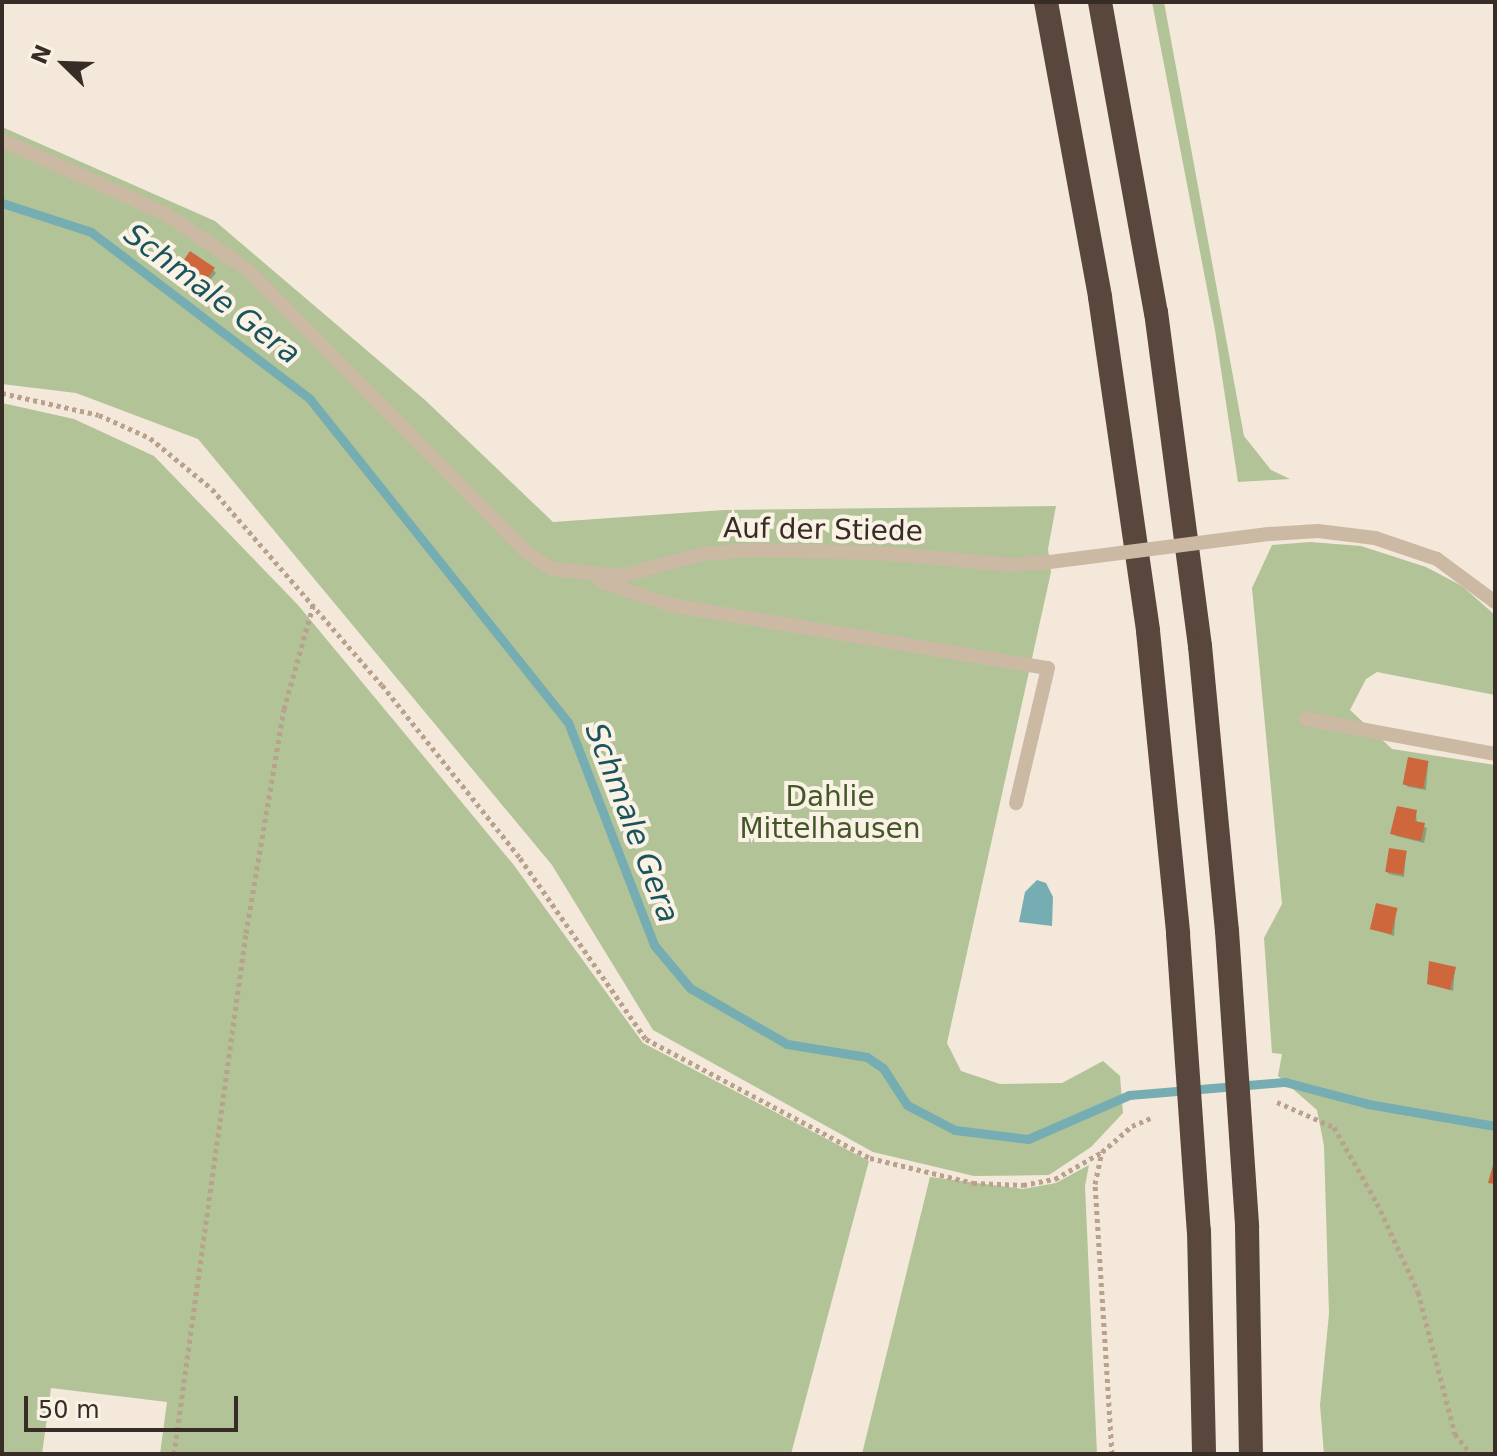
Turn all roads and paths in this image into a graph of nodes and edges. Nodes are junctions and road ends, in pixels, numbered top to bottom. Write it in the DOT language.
graph roads {
  1 [pos="1046,2"];
  2 [pos="1100,2"];
  3 [pos="2,140"];
  4 [pos="2,393"];
  5 [pos="584,575"];
  6 [pos="1495,602"];
  7 [pos="313,605"];
  8 [pos="1306,719"];
  9 [pos="1495,754"];
  10 [pos="1016,803"];
  11 [pos="1277,1102"];
  12 [pos="1151,1118"];
  13 [pos="1102,1152"];
  14 [pos="174,1454"];
  15 [pos="1112,1454"];
  16 [pos="1204,1454"];
  17 [pos="1251,1454"];
  18 [pos="1471,1454"];
  1 -- 16 [label="highway, bridge"];
  2 -- 17 [label="highway, bridge"];
  3 -- 5 [label="lane, Auf der Stiede"];
  4 -- 7 [label="path"];
  5 -- 6 [label="lane, Auf der Stiede, bridge"];
  5 -- 10 [label="lane"];
  7 -- 13 [label="path"];
  7 -- 14 [label="path"];
  8 -- 9 [label="lane"];
  11 -- 18 [label="path"];
  12 -- 13 [label="path"];
  13 -- 15 [label="path"];
}
